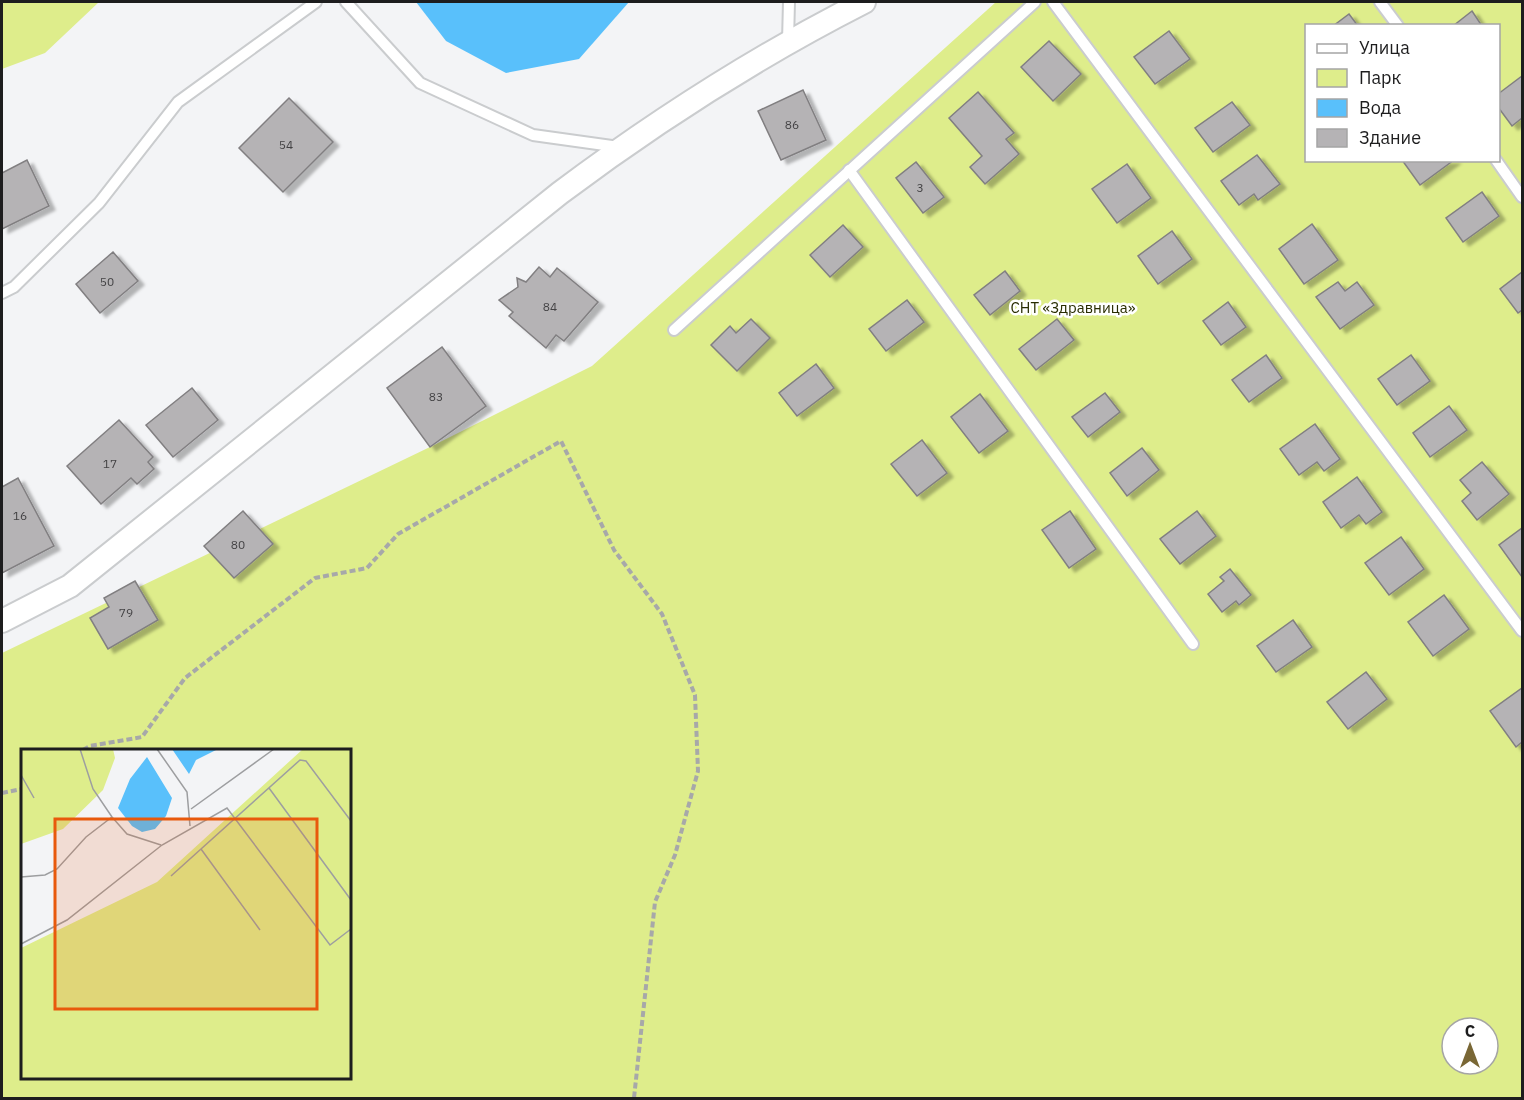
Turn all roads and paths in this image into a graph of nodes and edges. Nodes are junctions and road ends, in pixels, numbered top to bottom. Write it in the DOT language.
graph roads {
  1 [pos="316,2"];
  2 [pos="346,2"];
  3 [pos="789,2"];
  4 [pos="864,2"];
  5 [pos="1035,2"];
  6 [pos="1053,2"];
  7 [pos="1380,2"];
  8 [pos="1396,24"];
  9 [pos="788,41"];
  10 [pos="621,147"];
  11 [pos="1497,162"];
  12 [pos="849,170"];
  13 [pos="1522,197"];
  14 [pos="2,293"];
  15 [pos="674,330"];
  16 [pos="2,621"];
  17 [pos="1522,631"];
  18 [pos="1192,644"];
  19 [pos="85,749"];
  20 [pos="21,789"];
  21 [pos="2,793"];
  22 [pos="634,1098"];
  1 -- 14 [label="lane"];
  2 -- 10 [label="lane"];
  3 -- 9 [label="lane"];
  4 -- 9 [label="street"];
  5 -- 12 [label="lane"];
  6 -- 17 [label="lane"];
  7 -- 8 [label="lane"];
  9 -- 10 [label="street"];
  10 -- 16 [label="street"];
  11 -- 13 [label="lane"];
  12 -- 15 [label="lane"];
  12 -- 18 [label="lane"];
  19 -- 22 [label="path"];
  20 -- 21 [label="path"];
}
